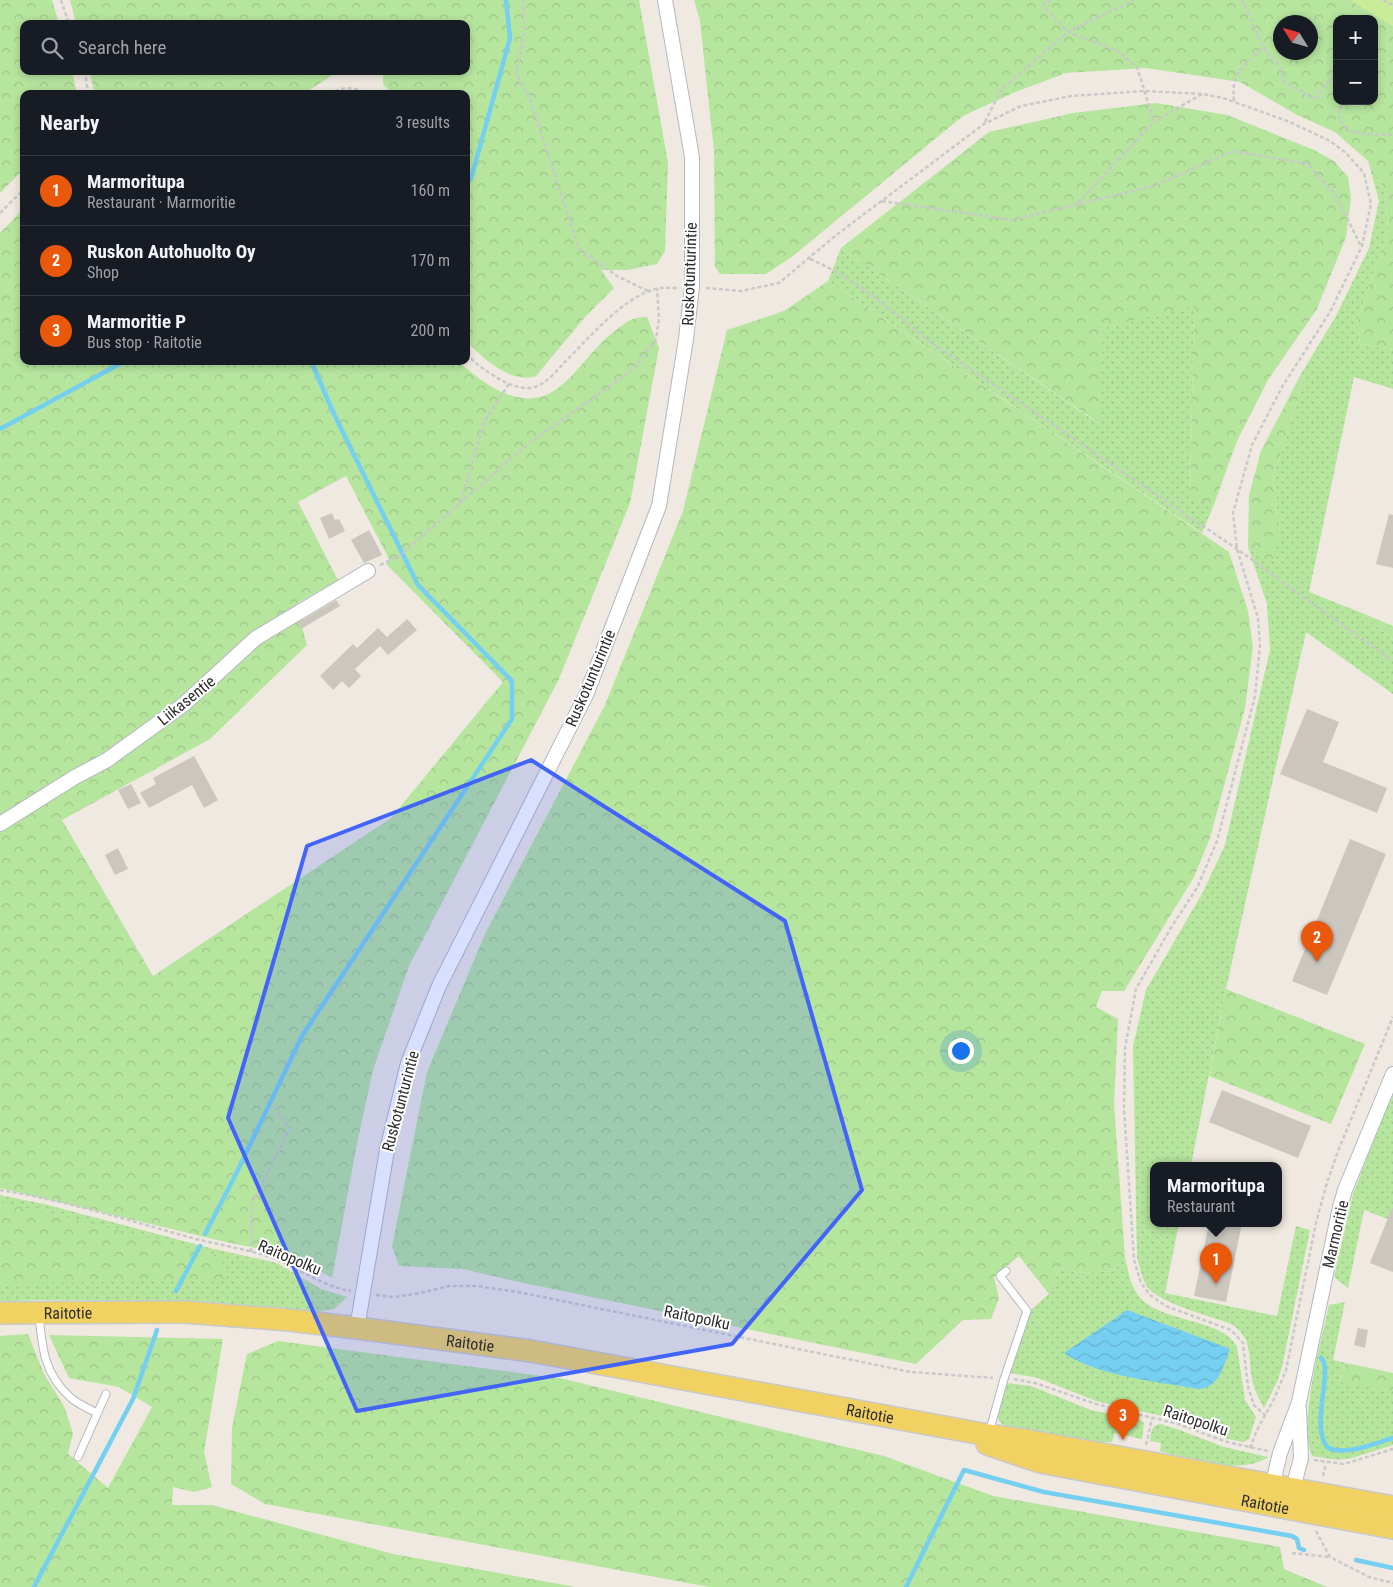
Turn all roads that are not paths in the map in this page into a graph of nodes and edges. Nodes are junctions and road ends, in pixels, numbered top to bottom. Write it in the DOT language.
graph roads {
  1 [pos="665,0"];
  2 [pos="368,571"];
  3 [pos="0,824"];
  4 [pos="1393,1074"];
  5 [pos="1006,1271"];
  6 [pos="38,1312"];
  7 [pos="0,1313"];
  8 [pos="357,1328"];
  9 [pos="106,1394"];
  10 [pos="1299,1402"];
  11 [pos="97,1413"];
  12 [pos="987,1439"];
  13 [pos="78,1457"];
  14 [pos="1280,1497"];
  15 [pos="1393,1507"];
  16 [pos="1393,1528"];
  1 -- 8 [label="street, Ruskotunturintie"];
  2 -- 3 [label="street, Liikasentie"];
  4 -- 10 [label="street, Marmoritie"];
  5 -- 12 [label="lane"];
  6 -- 7 [label="main road, Raitotie"];
  6 -- 8 [label="main road, Raitotie"];
  6 -- 11 [label="lane"];
  8 -- 12 [label="main road, Raitotie"];
  9 -- 11 [label="lane"];
  10 -- 14 [label="street, Marmoritie"];
  10 -- 14 [label="street, Marmoritie"];
  11 -- 13 [label="lane"];
  12 -- 14 [label="main road, Raitotie"];
  14 -- 15 [label="main road, Raitotie"];
  14 -- 16 [label="main road, Raitotie"];
}
